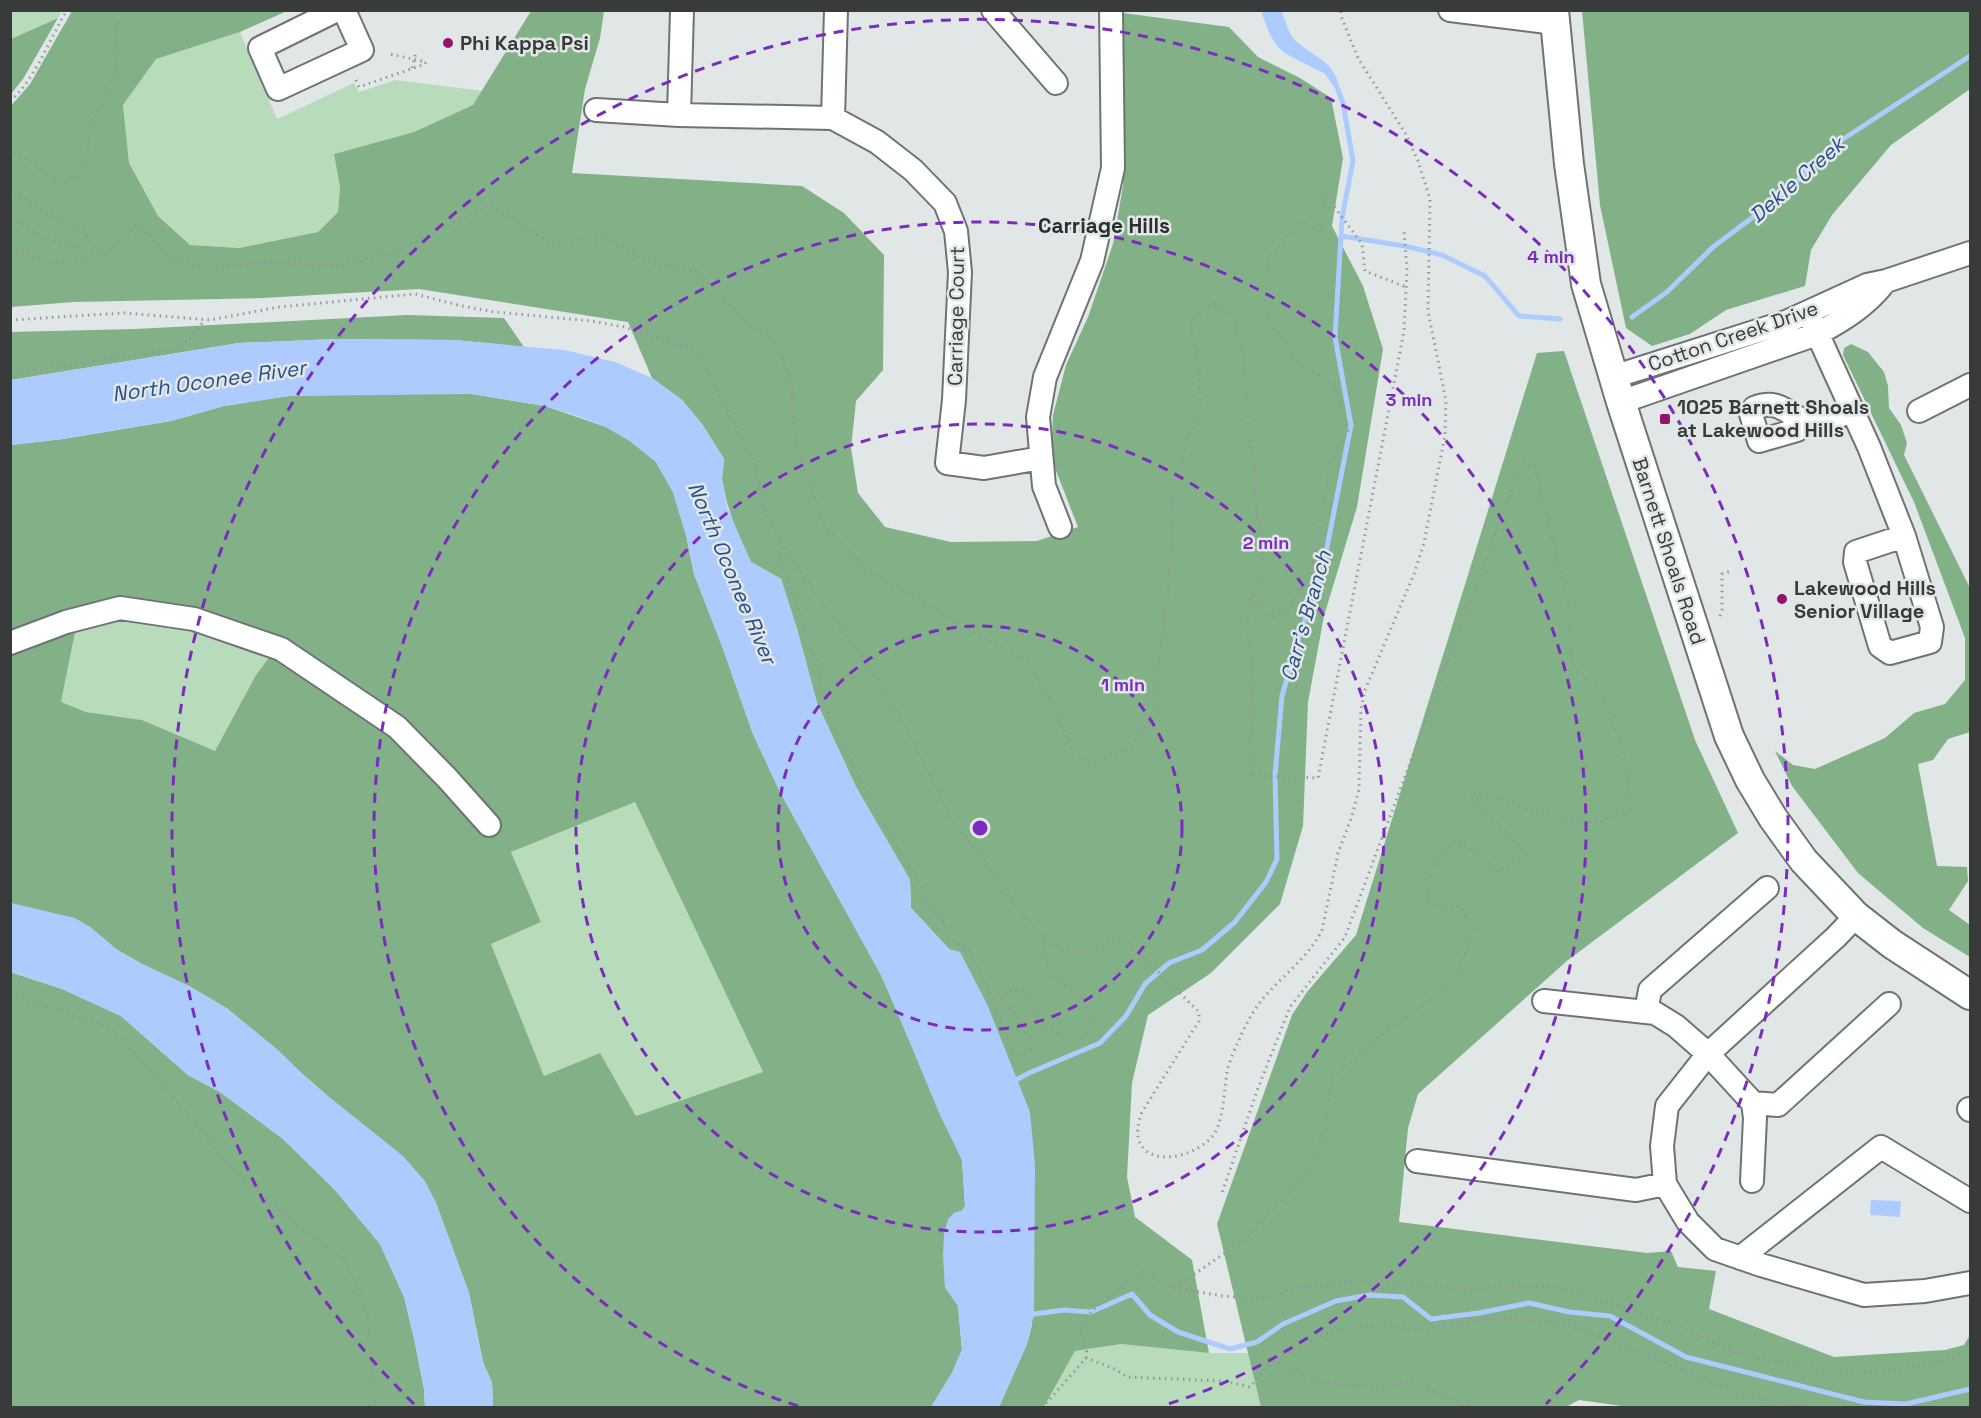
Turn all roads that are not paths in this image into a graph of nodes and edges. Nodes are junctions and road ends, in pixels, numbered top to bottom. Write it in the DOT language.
graph roads {
  1 [pos="337,10"];
  2 [pos="344,10"];
  3 [pos="682,10"];
  4 [pos="836,10"];
  5 [pos="993,10"];
  6 [pos="1112,10"];
  7 [pos="1450,10"];
  8 [pos="1554,17"];
  9 [pos="1056,83"];
  10 [pos="596,110"];
  11 [pos="679,115"];
  12 [pos="833,118"];
  13 [pos="1971,253"];
  14 [pos="1813,323"];
  15 [pos="1971,385"];
  16 [pos="1617,389"];
  17 [pos="1852,410"];
  18 [pos="1919,411"];
  19 [pos="1804,421"];
  20 [pos="1041,458"];
  21 [pos="1060,526"];
  22 [pos="1904,536"];
  23 [pos="10,644"];
  24 [pos="489,825"];
  25 [pos="1767,888"];
  26 [pos="1856,916"];
  27 [pos="1971,995"];
  28 [pos="1544,1001"];
  29 [pos="1888,1004"];
  30 [pos="1646,1012"];
  31 [pos="1708,1054"];
  32 [pos="1753,1103"];
  33 [pos="1417,1161"];
  34 [pos="1752,1181"];
  35 [pos="1665,1184"];
  36 [pos="1971,1202"];
  37 [pos="1740,1258"];
  38 [pos="1971,1283"];
  1 -- 2 [label="street"];
  3 -- 11 [label="street"];
  4 -- 12 [label="street"];
  5 -- 9 [label="street"];
  6 -- 20 [label="street"];
  7 -- 8 [label="street"];
  8 -- 16 [label="main road, Barnett Shoals Road"];
  10 -- 11 [label="street, Carriage Court"];
  11 -- 12 [label="street, Carriage Court"];
  12 -- 20 [label="street, Carriage Court"];
  13 -- 14 [label="street, Cotton Creek Drive"];
  14 -- 16 [label="street, Cotton Creek Drive"];
  14 -- 17 [label="street"];
  15 -- 18 [label="street"];
  16 -- 26 [label="main road, Barnett Shoals Road"];
  17 -- 19 [label="street"];
  17 -- 22 [label="street"];
  20 -- 21 [label="street"];
  22 -- 22 [label="street"];
  23 -- 24 [label="street"];
  25 -- 30 [label="street"];
  26 -- 27 [label="main road, Barnett Shoals Road"];
  26 -- 31 [label="street"];
  28 -- 30 [label="street"];
  29 -- 32 [label="street"];
  30 -- 31 [label="street"];
  31 -- 32 [label="street"];
  31 -- 35 [label="street"];
  32 -- 34 [label="street"];
  33 -- 35 [label="street"];
  35 -- 37 [label="street"];
  36 -- 37 [label="street"];
  37 -- 38 [label="street"];
}
